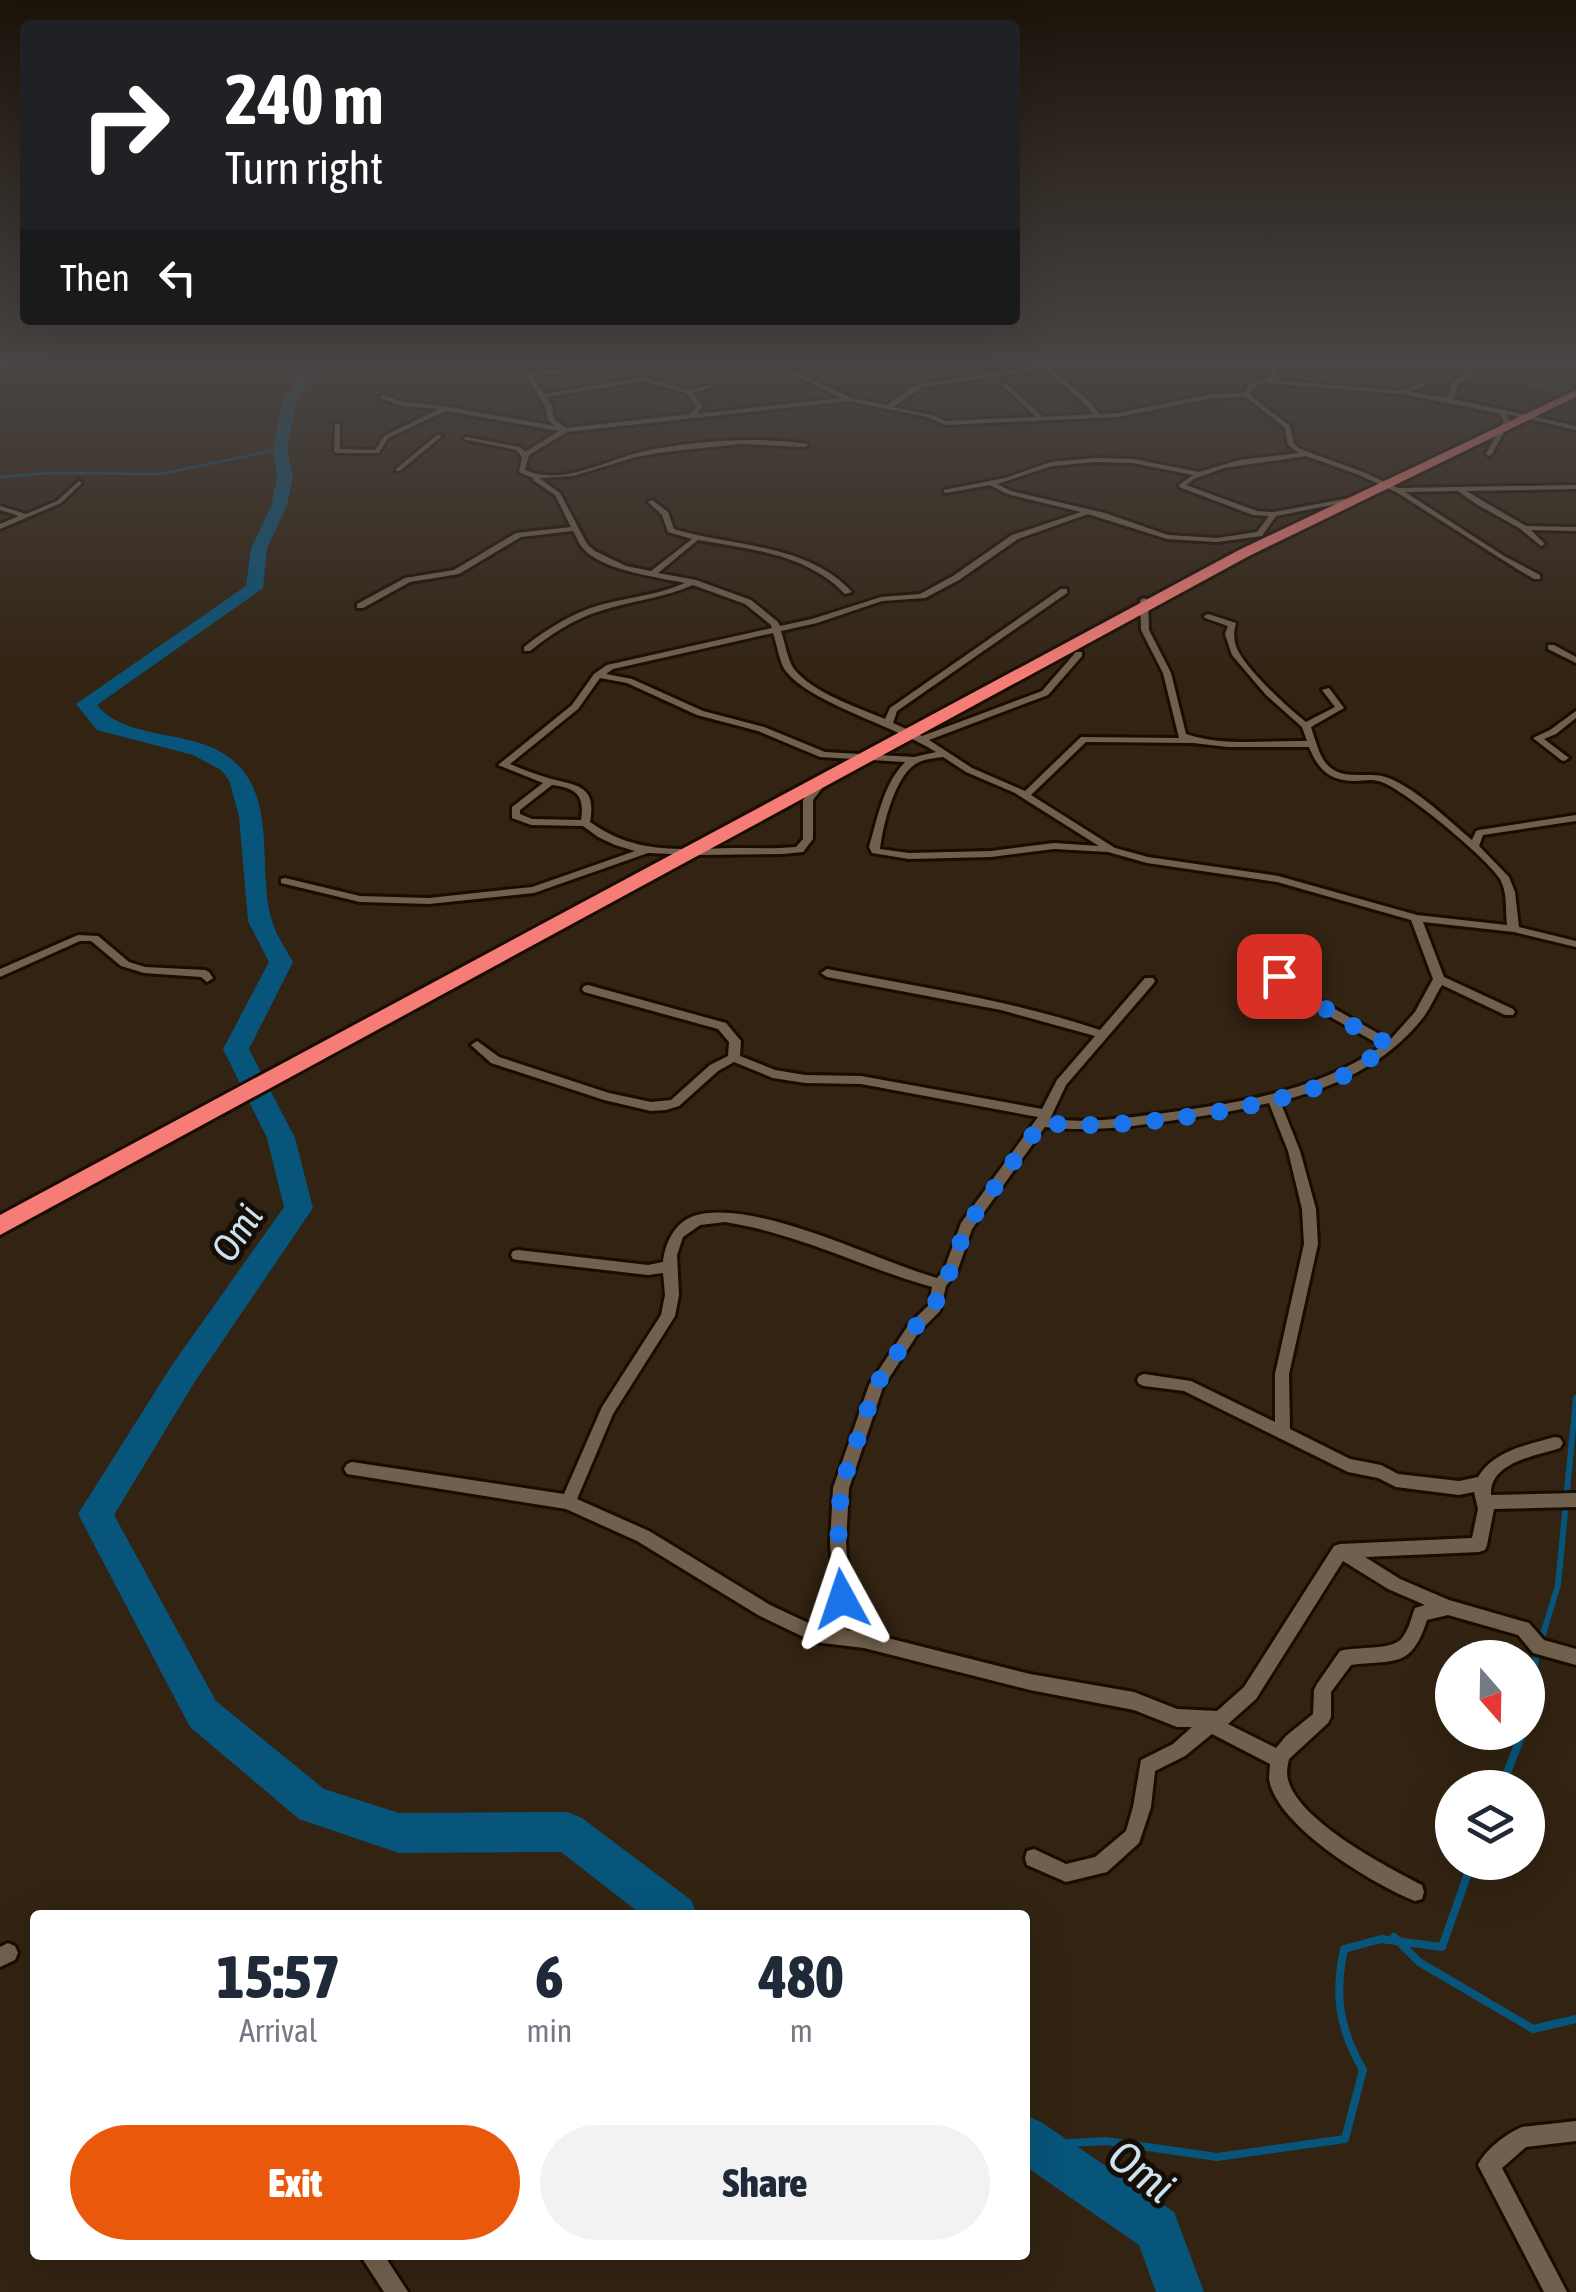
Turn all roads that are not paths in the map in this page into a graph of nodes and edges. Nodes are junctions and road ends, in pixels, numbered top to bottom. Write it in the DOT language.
graph roads {
  1 [pos="522,469"];
  2 [pos="602,469"];
  3 [pos="1036,469"];
  4 [pos="1172,469"];
  5 [pos="1221,469"];
  6 [pos="1354,469"];
  7 [pos="1417,469"];
  8 [pos="1201,474"];
  9 [pos="535,479"];
  10 [pos="79,483"];
  11 [pos="992,484"];
  12 [pos="1576,487"];
  13 [pos="1458,488"];
  14 [pos="1397,490"];
  15 [pos="946,492"];
  16 [pos="652,502"];
  17 [pos="0,508"];
  18 [pos="1085,513"];
  19 [pos="1274,514"];
  20 [pos="26,516"];
  21 [pos="0,526"];
  22 [pos="1528,528"];
  23 [pos="575,529"];
  24 [pos="1576,530"];
  25 [pos="697,538"];
  26 [pos="1541,544"];
  27 [pos="653,574"];
  28 [pos="1537,578"];
  29 [pos="693,582"];
  30 [pos="1064,590"];
  31 [pos="848,592"];
  32 [pos="1144,600"];
  33 [pos="360,606"];
  34 [pos="1208,616"];
  35 [pos="776,629"];
  36 [pos="1551,647"];
  37 [pos="527,649"];
  38 [pos="1079,654"];
  39 [pos="1576,660"];
  40 [pos="598,676"];
  41 [pos="1326,690"];
  42 [pos="1576,714"];
  43 [pos="888,723"];
  44 [pos="1306,726"];
  45 [pos="922,739"];
  46 [pos="1193,741"];
  47 [pos="1312,744"];
  48 [pos="942,754"];
  49 [pos="1564,758"];
  50 [pos="873,760"];
  51 [pos="913,760"];
  52 [pos="550,782"];
  53 [pos="1026,796"];
  54 [pos="1576,818"];
  55 [pos="586,824"];
  56 [pos="1475,845"];
  57 [pos="1111,850"];
  58 [pos="644,851"];
  59 [pos="285,881"];
  60 [pos="1416,918"];
  61 [pos="1514,929"];
  62 [pos="1576,944"];
  63 [pos="1262,962"];
  64 [pos="0,973"];
  65 [pos="828,974"];
  66 [pos="207,978"];
  67 [pos="1438,979"];
  68 [pos="1149,982"];
  69 [pos="588,989"];
  70 [pos="1509,1012"];
  71 [pos="1103,1034"];
  72 [pos="477,1045"];
  73 [pos="1390,1045"];
  74 [pos="734,1058"];
  75 [pos="1274,1101"];
  76 [pos="1043,1118"];
  77 [pos="0,1226"];
  78 [pos="518,1255"];
  79 [pos="666,1268"];
  80 [pos="940,1284"];
  81 [pos="1144,1380"];
  82 [pos="1284,1434"];
  83 [pos="1555,1443"];
  84 [pos="352,1469"];
  85 [pos="1483,1483"];
  86 [pos="1576,1500"];
  87 [pos="568,1502"];
  88 [pos="1486,1502"];
  89 [pos="1340,1551"];
  90 [pos="1448,1607"];
  91 [pos="814,1634"];
  92 [pos="1576,1657"];
  93 [pos="1215,1722"];
  94 [pos="1279,1759"];
  95 [pos="1034,1858"];
  96 [pos="1415,1892"];
  97 [pos="1576,2131"];
  98 [pos="375,2260"];
  99 [pos="397,2292"];
  100 [pos="1556,2292"];
  1 -- 9 [label="street"];
  2 -- 9 [label="street"];
  3 -- 11 [label="street"];
  4 -- 8 [label="street"];
  5 -- 8 [label="street"];
  6 -- 14 [label="street"];
  7 -- 77 [label="highway"];
  8 -- 19 [label="street"];
  9 -- 23 [label="street"];
  10 -- 20 [label="street"];
  11 -- 15 [label="street"];
  11 -- 18 [label="street"];
  12 -- 13 [label="street"];
  13 -- 14 [label="street"];
  13 -- 22 [label="street"];
  14 -- 19 [label="street"];
  14 -- 28 [label="street"];
  16 -- 25 [label="street"];
  17 -- 20 [label="street"];
  18 -- 19 [label="street"];
  18 -- 35 [label="street"];
  20 -- 21 [label="street"];
  22 -- 24 [label="street"];
  22 -- 26 [label="street"];
  23 -- 27 [label="street"];
  23 -- 33 [label="street"];
  25 -- 27 [label="street"];
  25 -- 31 [label="street"];
  27 -- 29 [label="street"];
  29 -- 35 [label="street"];
  29 -- 37 [label="street"];
  30 -- 43 [label="street"];
  32 -- 46 [label="street"];
  34 -- 44 [label="street"];
  35 -- 40 [label="street"];
  35 -- 43 [label="street"];
  36 -- 39 [label="street"];
  38 -- 45 [label="street"];
  40 -- 50 [label="street"];
  40 -- 52 [label="street"];
  41 -- 44 [label="street"];
  42 -- 49 [label="street"];
  43 -- 45 [label="street"];
  44 -- 47 [label="street"];
  45 -- 48 [label="street"];
  46 -- 47 [label="street"];
  46 -- 53 [label="street"];
  47 -- 56 [label="street"];
  48 -- 51 [label="street"];
  48 -- 53 [label="street"];
  50 -- 51 [label="street"];
  50 -- 58 [label="street"];
  51 -- 57 [label="street"];
  52 -- 55 [label="street"];
  52 -- 55 [label="street"];
  53 -- 57 [label="street"];
  54 -- 56 [label="street"];
  55 -- 58 [label="street"];
  56 -- 61 [label="street"];
  57 -- 60 [label="street"];
  58 -- 59 [label="street"];
  60 -- 61 [label="street"];
  60 -- 67 [label="street"];
  61 -- 62 [label="street"];
  63 -- 73 [label="street"];
  64 -- 66 [label="street"];
  65 -- 71 [label="street"];
  67 -- 70 [label="street"];
  67 -- 73 [label="street"];
  68 -- 71 [label="street"];
  69 -- 74 [label="street"];
  71 -- 76 [label="street"];
  72 -- 74 [label="street"];
  73 -- 75 [label="street"];
  74 -- 76 [label="street"];
  75 -- 76 [label="street"];
  75 -- 82 [label="street"];
  76 -- 80 [label="street"];
  78 -- 79 [label="street"];
  79 -- 80 [label="street"];
  79 -- 87 [label="street"];
  80 -- 91 [label="street"];
  81 -- 82 [label="street"];
  82 -- 85 [label="street"];
  83 -- 85 [label="street"];
  84 -- 87 [label="street"];
  85 -- 88 [label="street"];
  86 -- 88 [label="street"];
  87 -- 91 [label="street"];
  88 -- 89 [label="street"];
  89 -- 90 [label="street"];
  89 -- 93 [label="street"];
  90 -- 92 [label="street"];
  90 -- 94 [label="street"];
  91 -- 93 [label="street"];
  93 -- 94 [label="street"];
  93 -- 95 [label="street"];
  94 -- 96 [label="street"];
  97 -- 100 [label="street"];
  98 -- 99 [label="street"];
}
